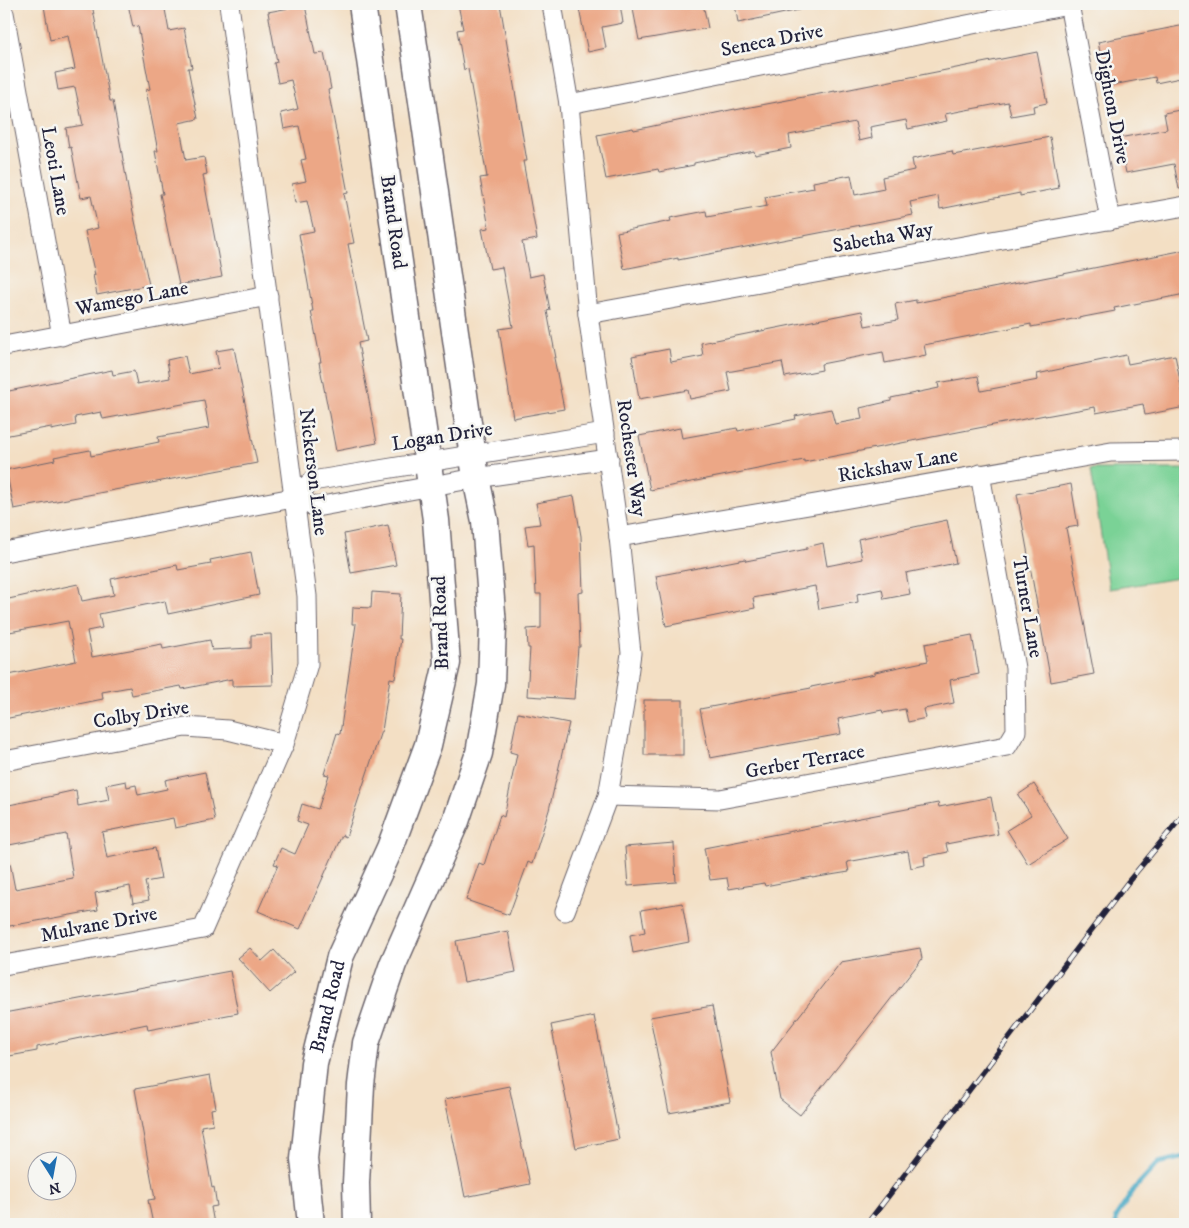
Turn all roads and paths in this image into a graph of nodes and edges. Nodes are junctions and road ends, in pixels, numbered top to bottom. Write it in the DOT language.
graph roads {
  1 [pos="229,4"];
  2 [pos="362,4"];
  3 [pos="408,4"];
  4 [pos="552,4"];
  5 [pos="1070,4"];
  6 [pos="4,14"];
  7 [pos="569,104"];
  8 [pos="1185,206"];
  9 [pos="1110,220"];
  10 [pos="268,296"];
  11 [pos="588,314"];
  12 [pos="62,336"];
  13 [pos="4,346"];
  14 [pos="605,433"];
  15 [pos="1185,451"];
  16 [pos="609,459"];
  17 [pos="475,466"];
  18 [pos="429,474"];
  19 [pos="980,474"];
  20 [pos="293,498"];
  21 [pos="619,537"];
  22 [pos="4,552"];
  23 [pos="284,744"];
  24 [pos="1007,746"];
  25 [pos="4,761"];
  26 [pos="608,796"];
  27 [pos="565,911"];
  28 [pos="203,928"];
  29 [pos="4,965"];
  30 [pos="310,1224"];
  31 [pos="357,1224"];
  1 -- 10 [label="street, Nickerson Lane"];
  2 -- 18 [label="main road, Brand Road"];
  3 -- 17 [label="main road"];
  4 -- 7 [label="street, Rochester Way"];
  5 -- 7 [label="street, Seneca Drive"];
  5 -- 9 [label="street, Dighton Drive"];
  6 -- 12 [label="street, Leoti Lane"];
  7 -- 11 [label="street, Rochester Way"];
  8 -- 9 [label="street, Sabetha Way"];
  9 -- 11 [label="street, Sabetha Way"];
  10 -- 12 [label="street, Wamego Lane"];
  10 -- 20 [label="street, Nickerson Lane"];
  11 -- 14 [label="street, Rochester Way"];
  12 -- 13 [label="street, Wamego Lane"];
  14 -- 16 [label="street, Rochester Way"];
  14 -- 17 [label="street, Logan Drive"];
  15 -- 19 [label="street, Rickshaw Lane"];
  16 -- 17 [label="street, Logan Drive"];
  16 -- 21 [label="street, Rochester Way"];
  17 -- 18 [label="street, Logan Drive"];
  17 -- 31 [label="main road"];
  18 -- 20 [label="street, Logan Drive"];
  18 -- 20 [label="street, Logan Drive"];
  18 -- 30 [label="main road, Brand Road"];
  19 -- 21 [label="street, Rickshaw Lane"];
  19 -- 24 [label="street, Turner Lane"];
  20 -- 22 [label="street"];
  20 -- 23 [label="street, Nickerson Lane"];
  21 -- 26 [label="street, Rochester Way"];
  23 -- 25 [label="street, Colby Drive"];
  23 -- 28 [label="street, Nickerson Lane"];
  24 -- 26 [label="street, Gerber Terrace"];
  26 -- 27 [label="street, Rochester Way"];
  28 -- 29 [label="street, Mulvane Drive"];
}
